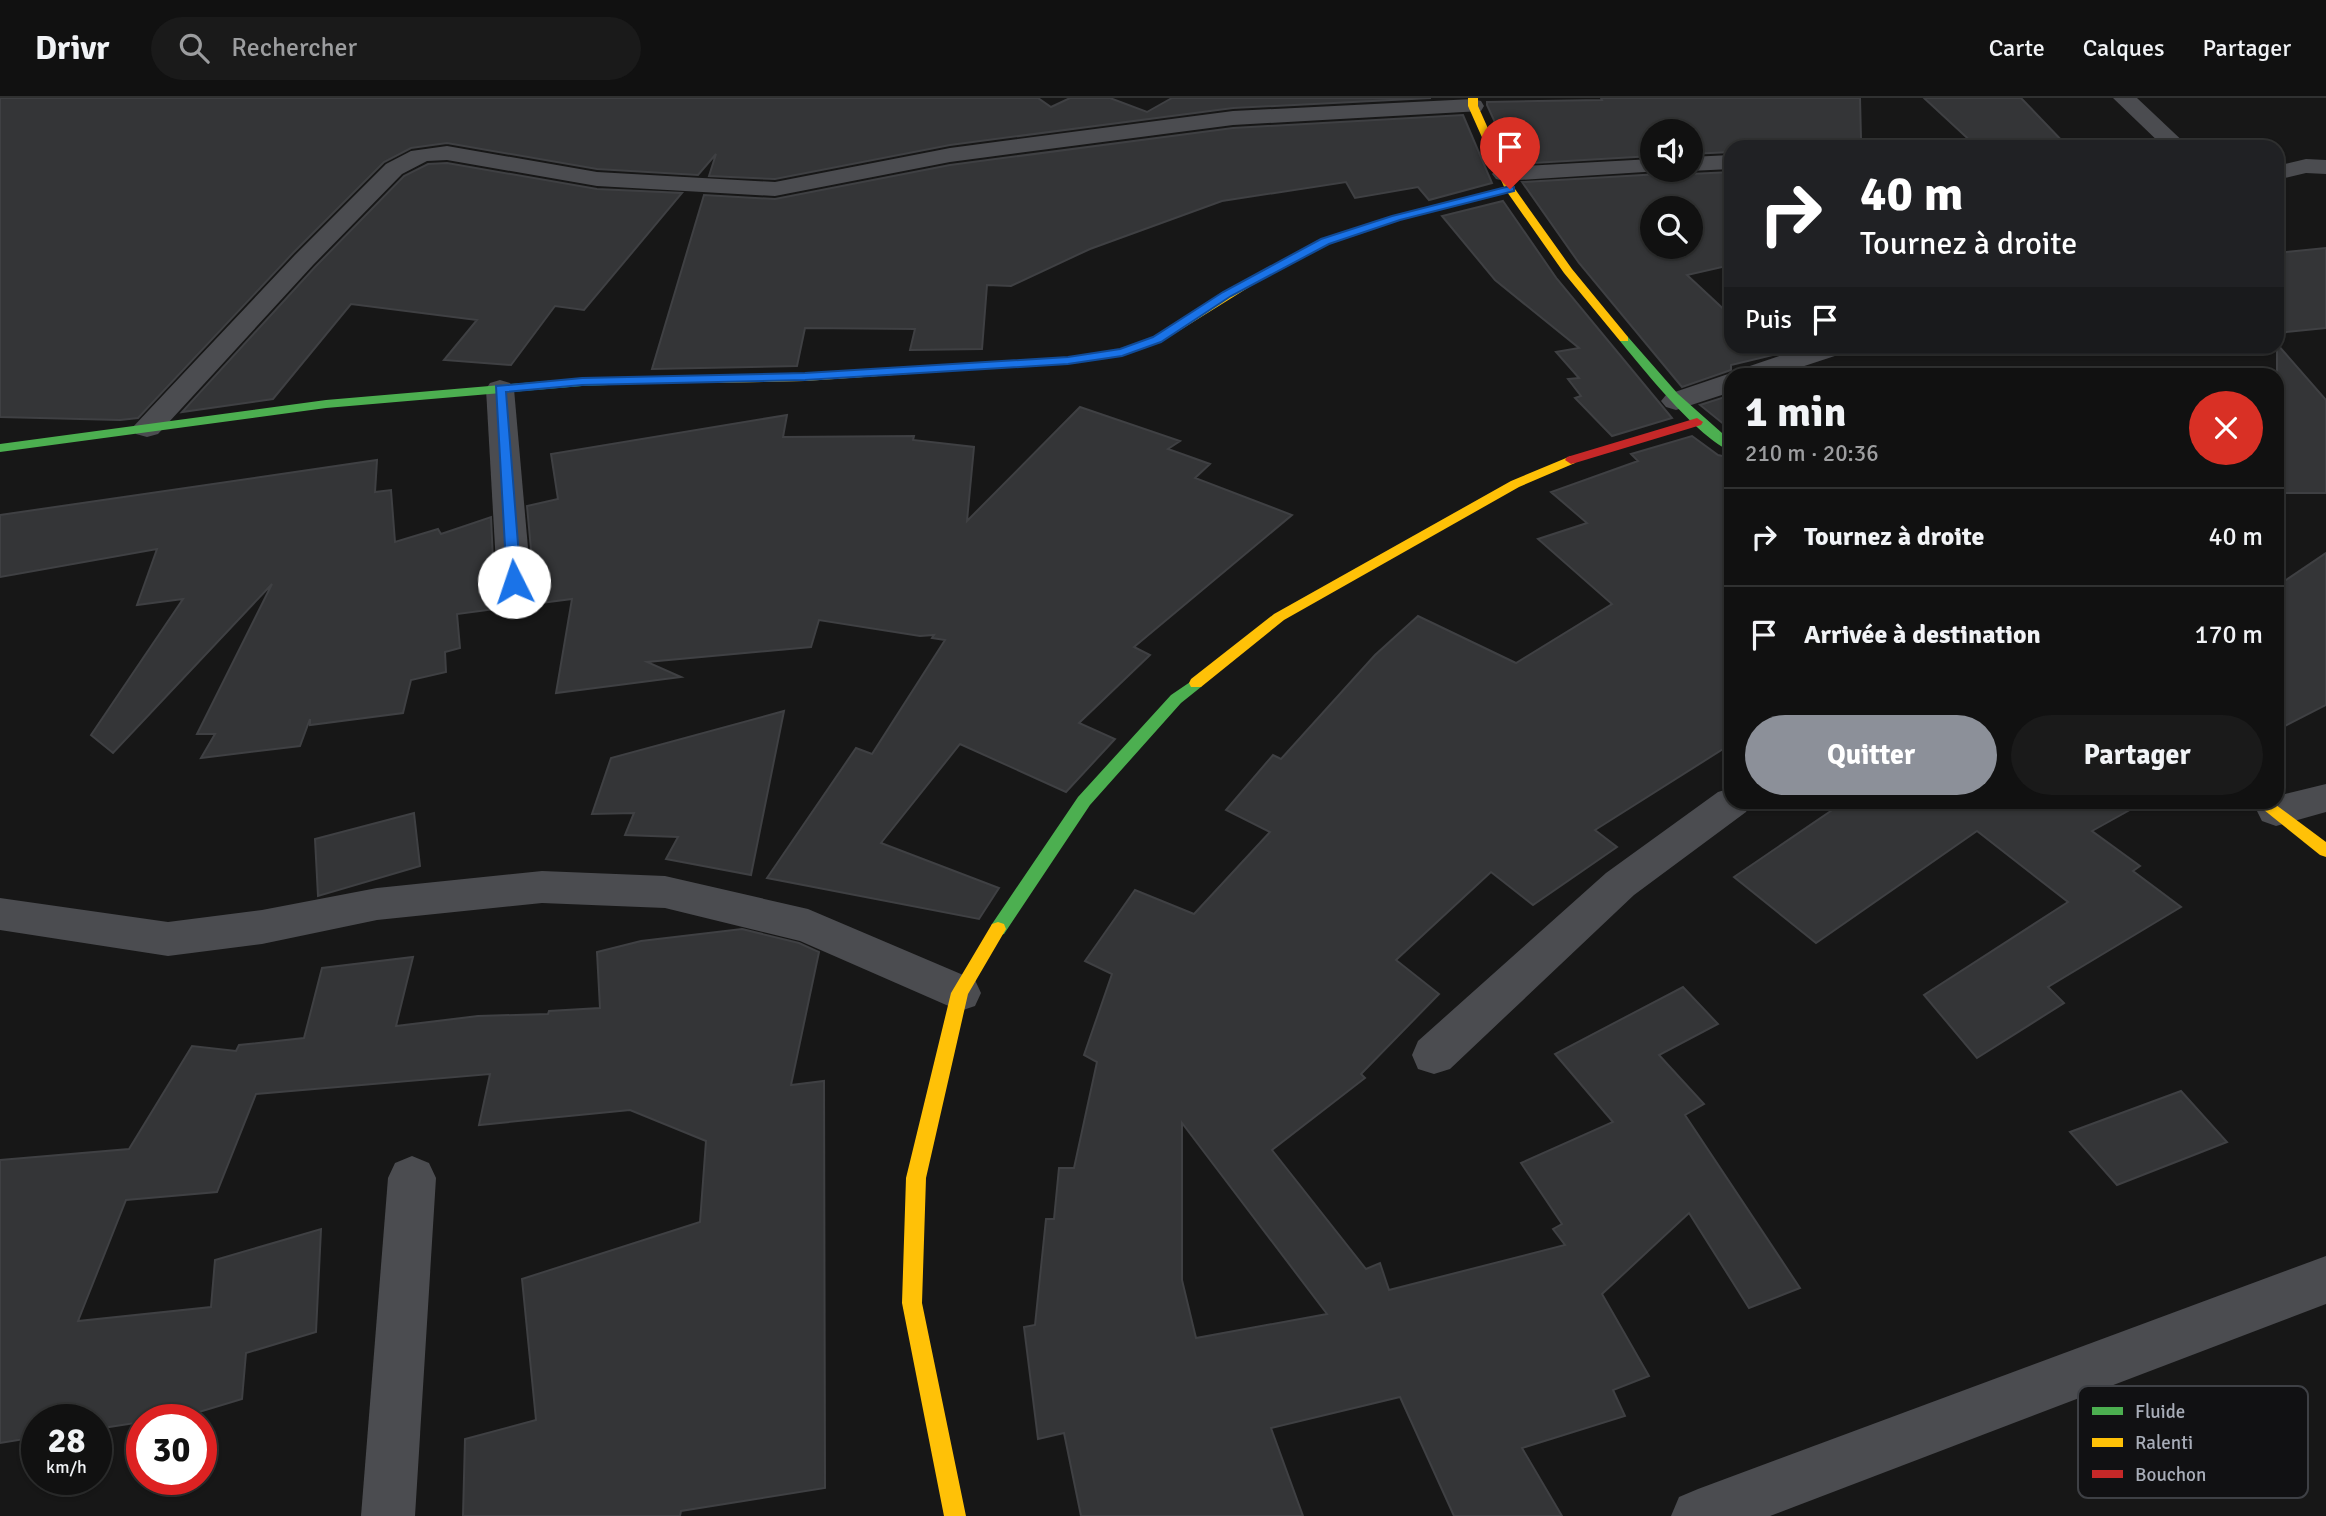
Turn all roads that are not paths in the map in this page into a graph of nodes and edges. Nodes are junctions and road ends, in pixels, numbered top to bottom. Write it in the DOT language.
graph roads {
  1 [pos="2124,98"];
  2 [pos="1473,102"];
  3 [pos="2169,140"];
  4 [pos="1724,162"];
  5 [pos="1703,163"];
  6 [pos="1640,167"];
  7 [pos="2326,167"];
  8 [pos="2284,171"];
  9 [pos="1507,181"];
  10 [pos="1813,354"];
  11 [pos="1772,368"];
  12 [pos="1724,384"];
  13 [pos="500,389"];
  14 [pos="1676,401"];
  15 [pos="1697,422"];
  16 [pos="147,428"];
  17 [pos="1724,442"];
  18 [pos="0,448"];
  19 [pos="514,582"];
  20 [pos="2326,798"];
  21 [pos="2284,804"];
  22 [pos="1724,808"];
  23 [pos="2273,809"];
  24 [pos="2326,851"];
  25 [pos="0,914"];
  26 [pos="960,993"];
  27 [pos="1434,1055"];
  28 [pos="412,1178"];
  29 [pos="2326,1280"];
  30 [pos="388,1516"];
  31 [pos="955,1516"];
  32 [pos="1698,1516"];
  1 -- 3 [label="street"];
  2 -- 9 [label="street"];
  2 -- 16 [label="street"];
  4 -- 5 [label="street"];
  6 -- 9 [label="street"];
  7 -- 8 [label="street"];
  9 -- 13 [label="street"];
  9 -- 14 [label="street"];
  10 -- 11 [label="street"];
  12 -- 14 [label="street"];
  13 -- 16 [label="street"];
  13 -- 19 [label="street"];
  14 -- 15 [label="street"];
  15 -- 17 [label="street"];
  15 -- 26 [label="street"];
  16 -- 18 [label="street"];
  20 -- 21 [label="street"];
  22 -- 27 [label="street"];
  23 -- 24 [label="street"];
  25 -- 26 [label="street"];
  26 -- 31 [label="street"];
  28 -- 30 [label="street"];
  29 -- 32 [label="street"];
}
